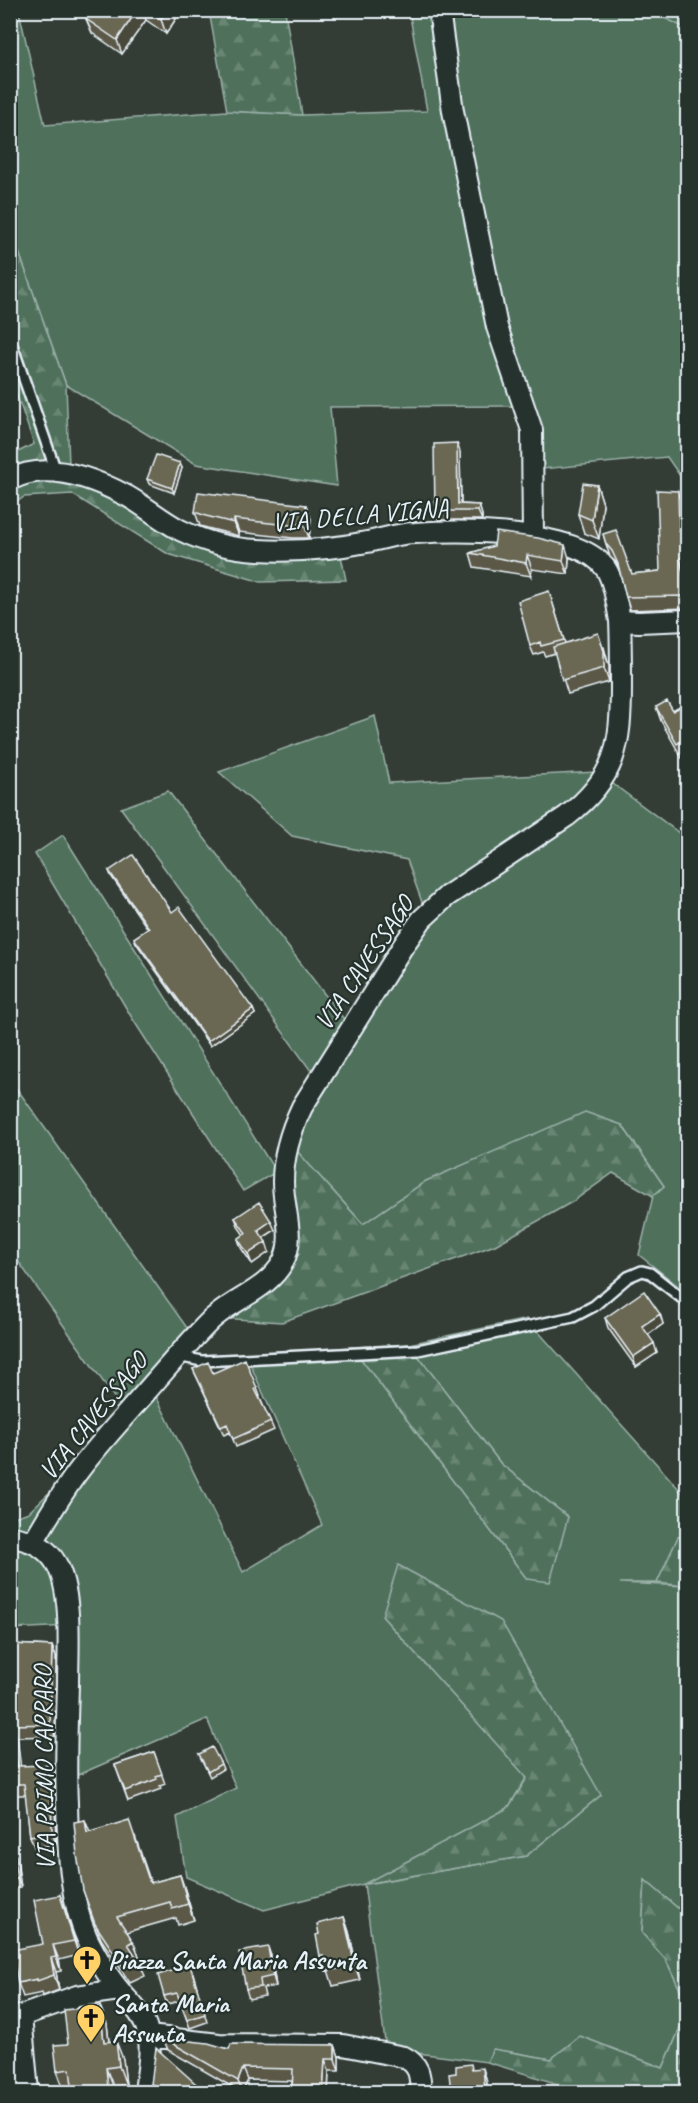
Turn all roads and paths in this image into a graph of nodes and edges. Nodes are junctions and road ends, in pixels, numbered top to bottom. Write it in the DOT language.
graph roads {
  1 [pos="439,10"];
  2 [pos="10,339"];
  3 [pos="56,471"];
  4 [pos="10,480"];
  5 [pos="533,536"];
  6 [pos="687,620"];
  7 [pos="620,621"];
  8 [pos="687,1303"];
  9 [pos="177,1356"];
  10 [pos="10,1537"];
  11 [pos="33,1542"];
  12 [pos="120,1990"];
  13 [pos="16,2016"];
  14 [pos="149,2036"];
  15 [pos="28,2092"];
  16 [pos="145,2092"];
  17 [pos="422,2092"];
  1 -- 5 [label="street"];
  2 -- 3 [label="lane"];
  3 -- 4 [label="street, VIA DELLA VIGNA"];
  3 -- 5 [label="street, VIA DELLA VIGNA"];
  5 -- 7 [label="street, VIA CAVESSAGO"];
  6 -- 7 [label="street"];
  7 -- 9 [label="street, VIA CAVESSAGO"];
  8 -- 9 [label="lane, VIA CAVESSAGO"];
  9 -- 11 [label="street, VIA CAVESSAGO"];
  10 -- 11 [label="street"];
  11 -- 12 [label="street, VIA PRIMO CAPRARO"];
  12 -- 13 [label="street"];
  12 -- 14 [label="street, VIA PRIMO CAPRARO"];
  13 -- 15 [label="street"];
  14 -- 16 [label="street, VIA PRIMO CAPRARO"];
  14 -- 17 [label="street"];
}
